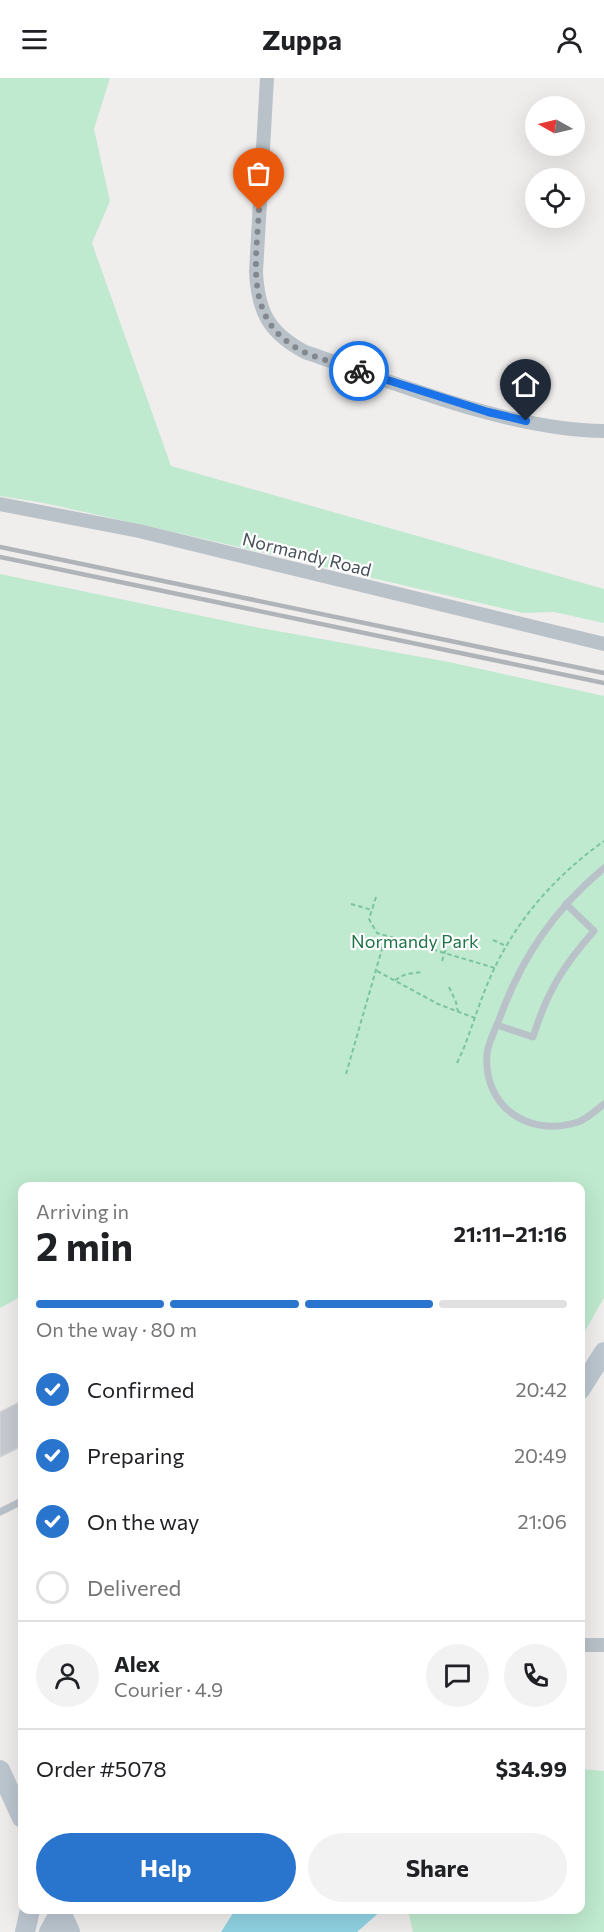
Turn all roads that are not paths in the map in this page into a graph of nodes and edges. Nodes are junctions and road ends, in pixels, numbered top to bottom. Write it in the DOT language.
graph roads {
  1 [pos="267,78"];
  2 [pos="604,431"];
  3 [pos="0,504"];
  4 [pos="604,644"];
  5 [pos="604,868"];
  6 [pos="566,904"];
  7 [pos="497,1025"];
  8 [pos="604,1104"];
  9 [pos="604,1352"];
  10 [pos="585,1382"];
  11 [pos="18,1502"];
  12 [pos="0,1512"];
  13 [pos="604,1644"];
  14 [pos="585,1646"];
  15 [pos="0,1770"];
  16 [pos="18,1809"];
  17 [pos="29,1914"];
  18 [pos="58,1914"];
  19 [pos="62,1914"];
  20 [pos="25,1932"];
  21 [pos="49,1932"];
  22 [pos="70,1932"];
  1 -- 2 [label="street"];
  3 -- 4 [label="street, Normandy Road"];
  5 -- 6 [label="lane"];
  6 -- 7 [label="lane"];
  6 -- 7 [label="lane"];
  7 -- 8 [label="lane"];
  9 -- 10 [label="main road"];
  11 -- 12 [label="lane"];
  13 -- 14 [label="street"];
  15 -- 16 [label="main road"];
  17 -- 20 [label="main road"];
  18 -- 21 [label="main road"];
  19 -- 22 [label="main road"];
}
